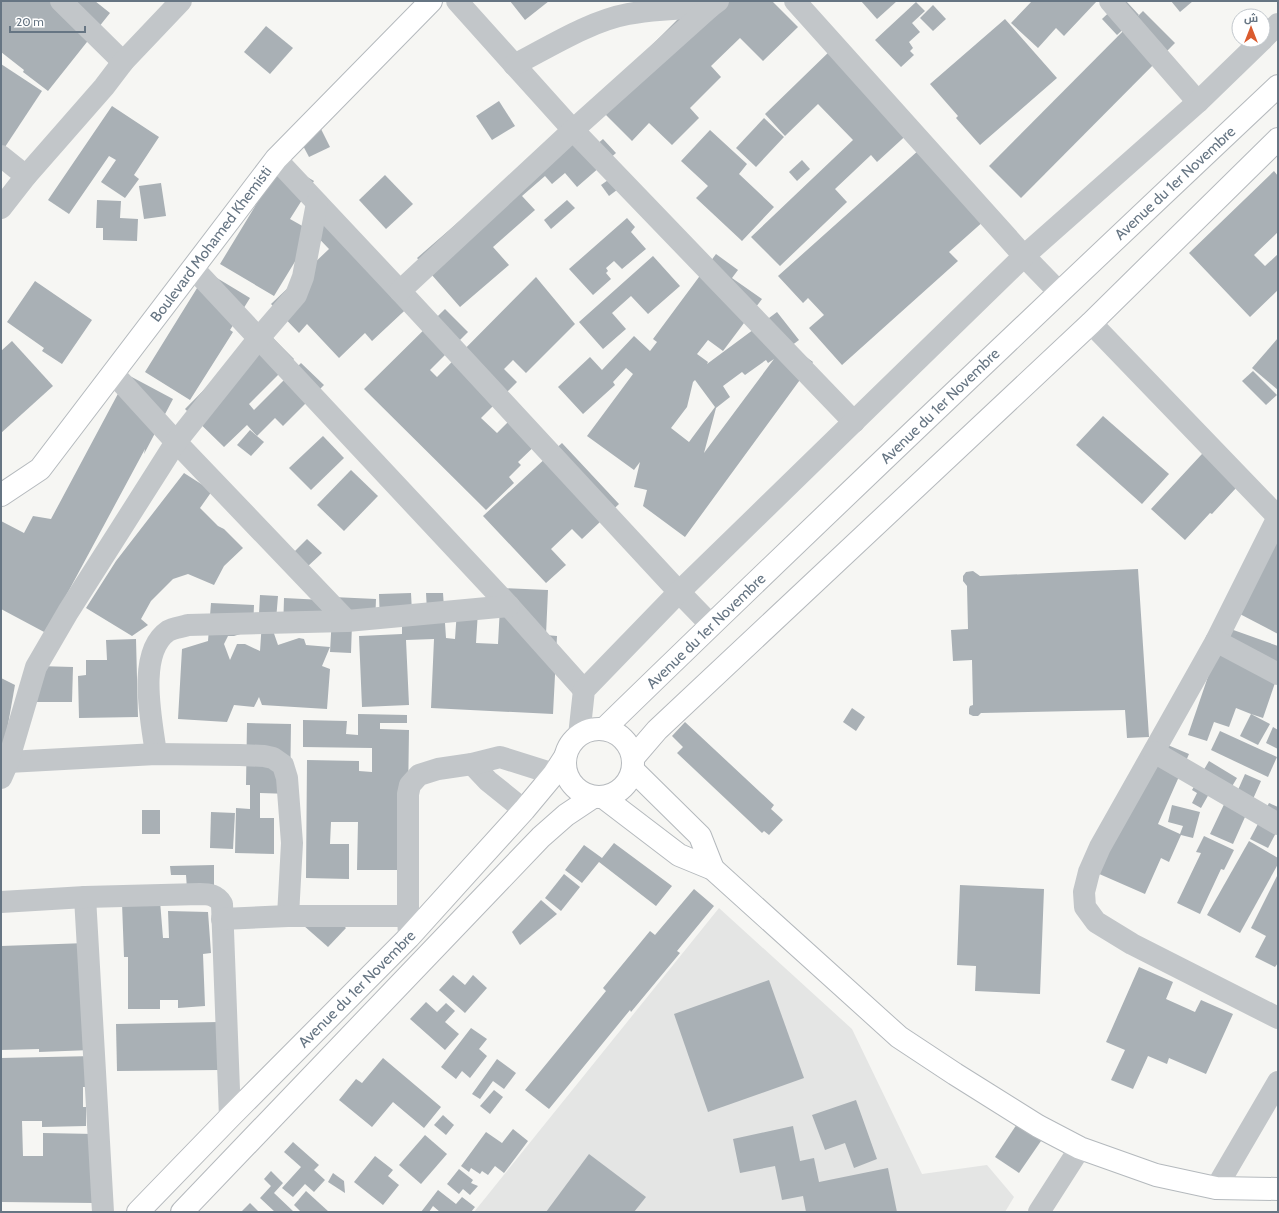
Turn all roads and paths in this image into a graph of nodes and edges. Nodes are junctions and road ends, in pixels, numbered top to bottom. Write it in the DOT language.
graph roads {
  1 [pos="61,1"];
  2 [pos="181,1"];
  3 [pos="431,1"];
  4 [pos="456,1"];
  5 [pos="795,1"];
  6 [pos="1110,1"];
  7 [pos="714,4"];
  8 [pos="1254,48"];
  9 [pos="123,62"];
  10 [pos="514,65"];
  11 [pos="1278,86"];
  12 [pos="1198,102"];
  13 [pos="572,130"];
  14 [pos="1278,139"];
  15 [pos="1,156"];
  16 [pos="276,159"];
  17 [pos="26,176"];
  18 [pos="317,203"];
  19 [pos="1,208"];
  20 [pos="1024,256"];
  21 [pos="193,268"];
  22 [pos="400,291"];
  23 [pos="1059,292"];
  24 [pos="1091,323"];
  25 [pos="258,339"];
  26 [pos="113,372"];
  27 [pos="854,422"];
  28 [pos="176,442"];
  29 [pos="1,495"];
  30 [pos="1278,517"];
  31 [pos="679,592"];
  32 [pos="509,606"];
  33 [pos="347,621"];
  34 [pos="711,625"];
  35 [pos="1216,641"];
  36 [pos="1278,674"];
  37 [pos="584,690"];
  38 [pos="604,729"];
  39 [pos="579,736"];
  40 [pos="1154,752"];
  41 [pos="156,754"];
  42 [pos="472,764"];
  43 [pos="633,764"];
  44 [pos="560,766"];
  45 [pos="4,770"];
  46 [pos="598,797"];
  47 [pos="524,810"];
  48 [pos="1278,824"];
  49 [pos="713,869"];
  50 [pos="85,897"];
  51 [pos="1,902"];
  52 [pos="288,916"];
  53 [pos="222,919"];
  54 [pos="408,927"];
  55 [pos="1278,1018"];
  56 [pos="1278,1082"];
  57 [pos="230,1117"];
  58 [pos="1080,1148"];
  59 [pos="1216,1188"];
  60 [pos="1278,1189"];
  61 [pos="103,1212"];
  62 [pos="138,1212"];
  63 [pos="182,1212"];
  64 [pos="1039,1212"];
  1 -- 9 [label="street"];
  2 -- 9 [label="street"];
  3 -- 16 [label="main road, Boulevard Mohamed Khemisti"];
  4 -- 10 [label="street"];
  5 -- 20 [label="street"];
  6 -- 12 [label="street"];
  7 -- 10 [label="street"];
  7 -- 13 [label="street"];
  8 -- 12 [label="street"];
  9 -- 17 [label="street"];
  10 -- 13 [label="street"];
  11 -- 23 [label="main road, Avenue du 1er Novembre"];
  12 -- 20 [label="street"];
  13 -- 22 [label="street"];
  13 -- 27 [label="street"];
  14 -- 24 [label="main road"];
  15 -- 17 [label="street"];
  16 -- 18 [label="street"];
  16 -- 21 [label="main road, Boulevard Mohamed Khemisti"];
  17 -- 19 [label="street"];
  18 -- 22 [label="street"];
  18 -- 25 [label="street"];
  20 -- 23 [label="street"];
  20 -- 27 [label="street"];
  21 -- 25 [label="street"];
  21 -- 26 [label="main road, Boulevard Mohamed Khemisti"];
  22 -- 31 [label="street"];
  23 -- 34 [label="main road, Avenue du 1er Novembre"];
  24 -- 30 [label="street"];
  24 -- 43 [label="main road"];
  25 -- 28 [label="street"];
  25 -- 32 [label="street"];
  26 -- 28 [label="street"];
  26 -- 29 [label="main road, Boulevard Mohamed Khemisti"];
  27 -- 31 [label="street"];
  28 -- 33 [label="street"];
  28 -- 45 [label="street"];
  30 -- 35 [label="street"];
  31 -- 34 [label="street"];
  31 -- 37 [label="street"];
  32 -- 33 [label="street"];
  32 -- 37 [label="street"];
  33 -- 41 [label="street"];
  34 -- 38 [label="main road, Avenue du 1er Novembre"];
  35 -- 36 [label="street"];
  35 -- 40 [label="street"];
  37 -- 39 [label="street"];
  38 -- 39 [label="main road"];
  38 -- 43 [label="main road"];
  39 -- 44 [label="main road"];
  40 -- 48 [label="street"];
  40 -- 55 [label="street"];
  41 -- 45 [label="street"];
  41 -- 52 [label="street"];
  42 -- 44 [label="street"];
  42 -- 47 [label="street"];
  42 -- 54 [label="street"];
  43 -- 46 [label="main road"];
  43 -- 49 [label="main road"];
  44 -- 46 [label="main road"];
  44 -- 47 [label="main road, Avenue du 1er Novembre"];
  46 -- 49 [label="main road"];
  46 -- 63 [label="main road, Avenue du 1er Novembre"];
  47 -- 54 [label="main road, Avenue du 1er Novembre"];
  49 -- 58 [label="main road"];
  50 -- 51 [label="street"];
  50 -- 53 [label="street"];
  50 -- 61 [label="street"];
  52 -- 53 [label="street"];
  52 -- 54 [label="street"];
  53 -- 57 [label="street"];
  54 -- 57 [label="main road, Avenue du 1er Novembre"];
  56 -- 59 [label="street"];
  57 -- 62 [label="main road, Avenue du 1er Novembre"];
  58 -- 59 [label="main road"];
  58 -- 64 [label="street"];
  59 -- 60 [label="main road"];
}
